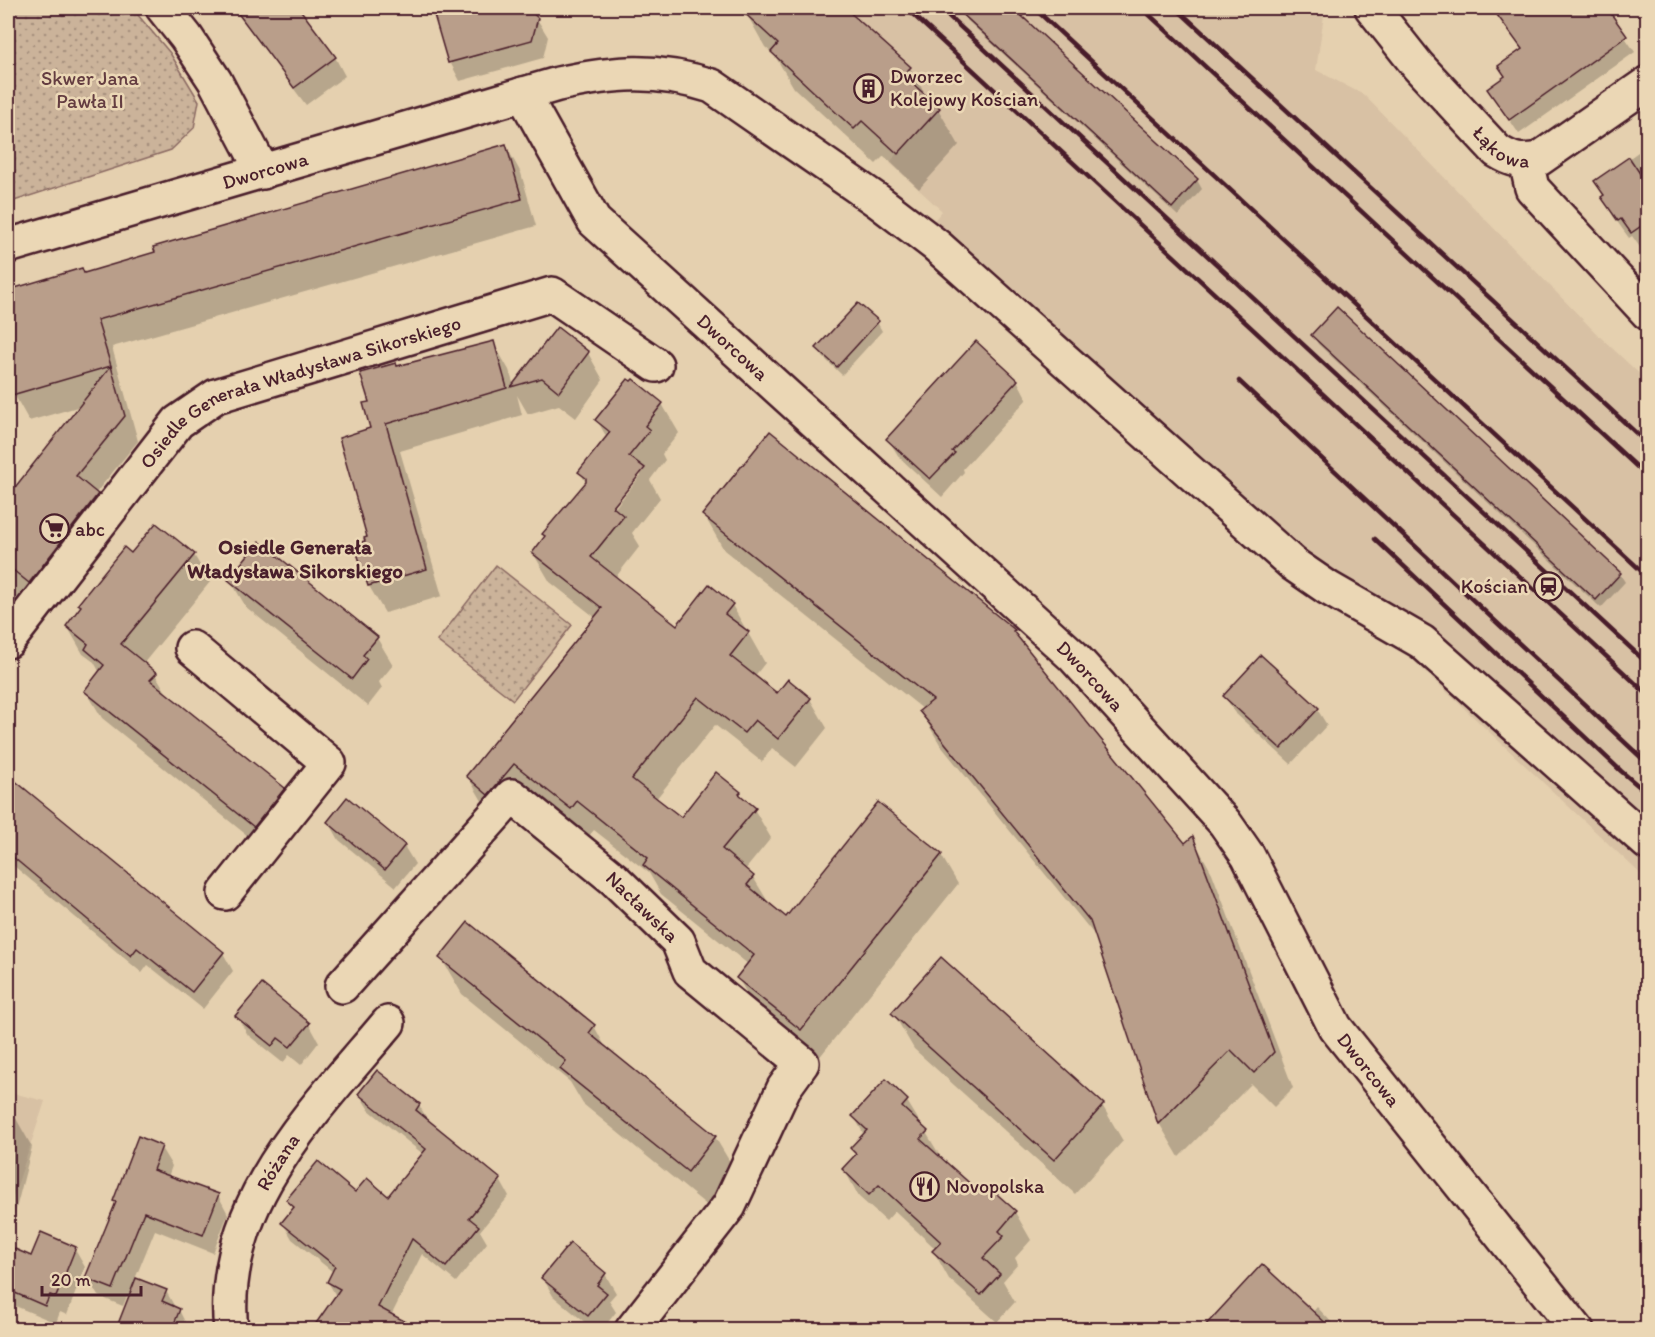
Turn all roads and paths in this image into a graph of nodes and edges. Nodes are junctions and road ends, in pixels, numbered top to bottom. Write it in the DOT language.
graph roads {
  1 [pos="163,8"];
  2 [pos="1372,8"];
  3 [pos="1647,83"];
  4 [pos="523,94"];
  5 [pos="1526,161"];
  6 [pos="263,172"];
  7 [pos="8,246"];
  8 [pos="1647,313"];
  9 [pos="656,365"];
  10 [pos="8,641"];
  11 [pos="192,648"];
  12 [pos="1647,843"];
  13 [pos="225,893"];
  14 [pos="342,986"];
  15 [pos="388,1023"];
  16 [pos="231,1329"];
  17 [pos="632,1329"];
  18 [pos="1577,1329"];
  1 -- 6 [label="street"];
  2 -- 5 [label="street, Łąkowa"];
  3 -- 5 [label="street"];
  4 -- 6 [label="street, Dworcowa"];
  4 -- 12 [label="street, Dworcowa"];
  4 -- 18 [label="street, Dworcowa"];
  5 -- 8 [label="street, Łąkowa"];
  6 -- 7 [label="street, Dworcowa"];
  9 -- 10 [label="street, Osiedle Generała Władysława Sikorskiego"];
  11 -- 13 [label="street"];
  14 -- 17 [label="street, Nacławska"];
  15 -- 16 [label="street, Różana"];
}
